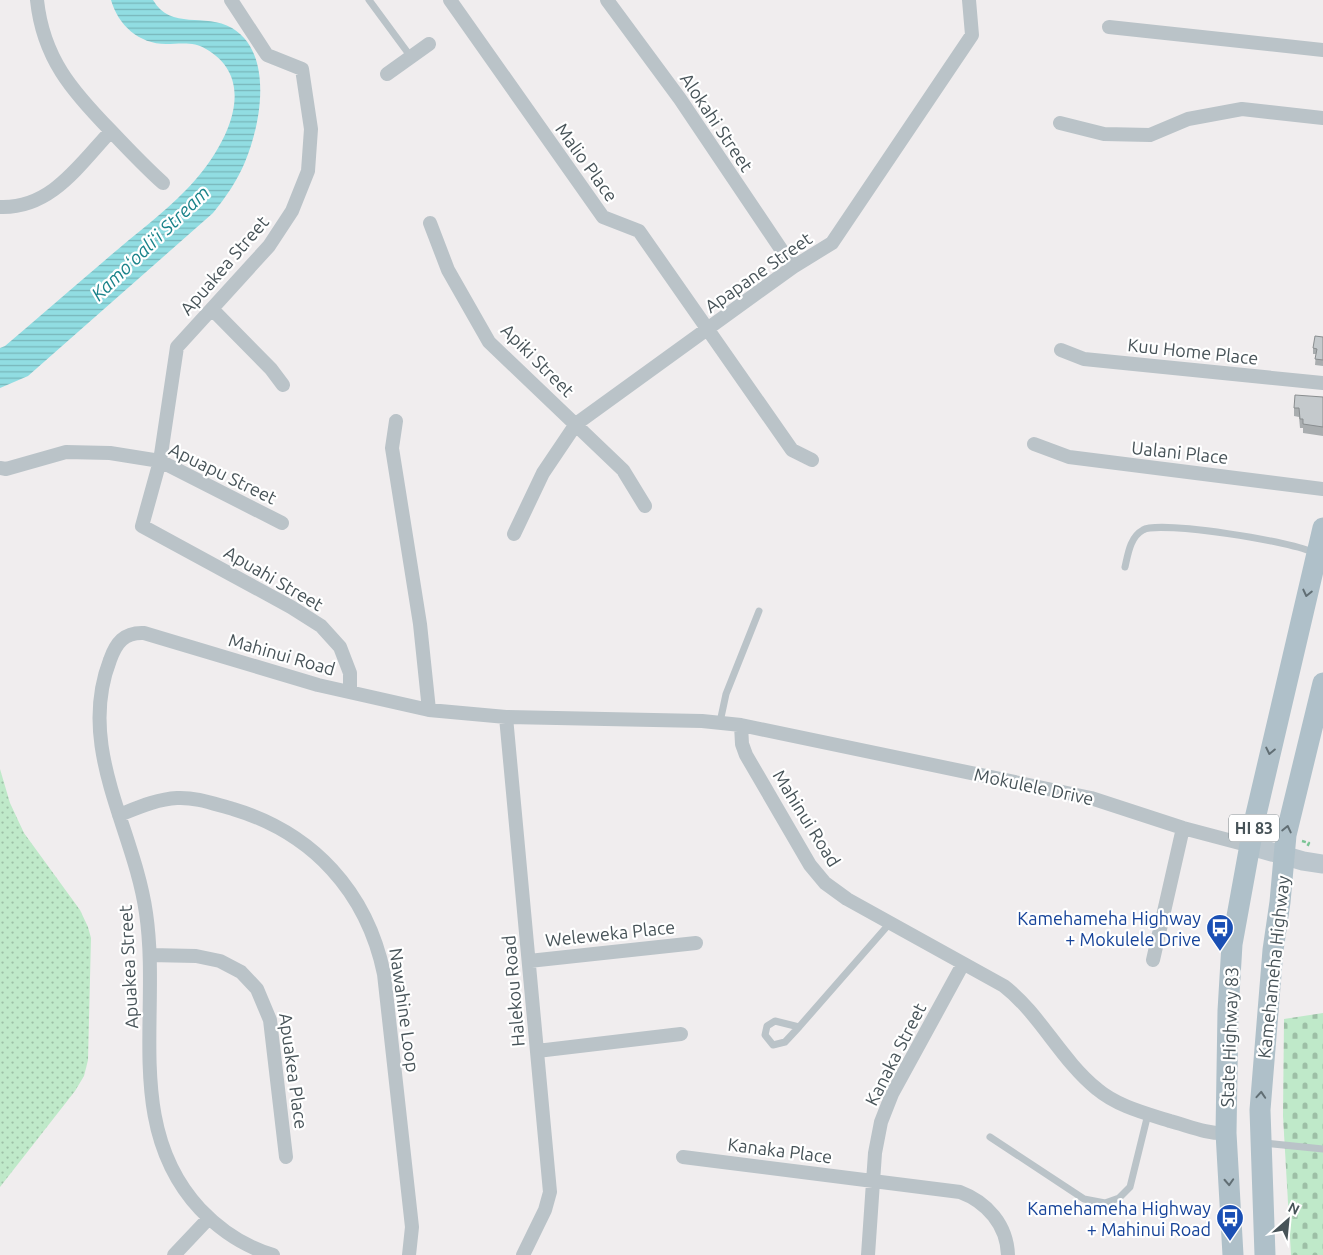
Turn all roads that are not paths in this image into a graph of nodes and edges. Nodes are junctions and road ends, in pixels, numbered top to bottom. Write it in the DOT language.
graph roads {
  1 [pos="37,0"];
  2 [pos="231,0"];
  3 [pos="369,0"];
  4 [pos="450,0"];
  5 [pos="607,0"];
  6 [pos="969,0"];
  7 [pos="1109,27"];
  8 [pos="429,44"];
  9 [pos="1323,50"];
  10 [pos="411,57"];
  11 [pos="387,74"];
  12 [pos="1323,118"];
  13 [pos="1060,123"];
  14 [pos="111,131"];
  15 [pos="163,182"];
  16 [pos="0,207"];
  17 [pos="430,223"];
  18 [pos="792,267"];
  19 [pos="212,309"];
  20 [pos="707,330"];
  21 [pos="1061,350"];
  22 [pos="1323,383"];
  23 [pos="283,385"];
  24 [pos="396,421"];
  25 [pos="576,424"];
  26 [pos="1034,444"];
  27 [pos="812,460"];
  28 [pos="160,461"];
  29 [pos="0,468"];
  30 [pos="1323,489"];
  31 [pos="645,506"];
  32 [pos="282,523"];
  33 [pos="142,526"];
  34 [pos="1323,528"];
  35 [pos="514,534"];
  36 [pos="1316,554"];
  37 [pos="1125,567"];
  38 [pos="759,611"];
  39 [pos="126,636"];
  40 [pos="1323,683"];
  41 [pos="350,692"];
  42 [pos="429,710"];
  43 [pos="506,717"];
  44 [pos="720,722"];
  45 [pos="741,725"];
  46 [pos="119,815"];
  47 [pos="1183,828"];
  48 [pos="1251,846"];
  49 [pos="1284,856"];
  50 [pos="1323,864"];
  51 [pos="890,923"];
  52 [pos="696,943"];
  53 [pos="150,955"];
  54 [pos="1153,960"];
  55 [pos="528,961"];
  56 [pos="963,964"];
  57 [pos="799,1027"];
  58 [pos="681,1034"];
  59 [pos="537,1051"];
  60 [pos="1148,1114"];
  61 [pos="1226,1133"];
  62 [pos="990,1137"];
  63 [pos="1262,1143"];
  64 [pos="1323,1149"];
  65 [pos="286,1157"];
  66 [pos="683,1157"];
  67 [pos="873,1180"];
  68 [pos="209,1218"];
  69 [pos="174,1255"];
  70 [pos="273,1255"];
  71 [pos="409,1255"];
  72 [pos="523,1255"];
  73 [pos="868,1255"];
  74 [pos="1008,1255"];
  75 [pos="1233,1255"];
  76 [pos="1265,1255"];
  1 -- 14 [label="street"];
  2 -- 19 [label="street, Apuakea Street"];
  3 -- 10 [label="lane"];
  4 -- 20 [label="street, Malio Place"];
  5 -- 18 [label="street, Alokahi Street"];
  6 -- 18 [label="street, Apapane Street"];
  7 -- 9 [label="street"];
  8 -- 10 [label="street"];
  10 -- 11 [label="street"];
  12 -- 13 [label="street"];
  14 -- 15 [label="street"];
  14 -- 16 [label="street"];
  17 -- 25 [label="street, Apiki Street"];
  18 -- 20 [label="street, Apapane Street"];
  19 -- 23 [label="street"];
  19 -- 28 [label="street, Apuakea Street"];
  20 -- 25 [label="street, Apapane Street"];
  20 -- 27 [label="street, Malio Place"];
  21 -- 22 [label="street, Kuu Home Place"];
  24 -- 42 [label="street"];
  25 -- 31 [label="street, Apiki Street"];
  25 -- 35 [label="street, Apapane Street"];
  26 -- 30 [label="street, Ualani Place"];
  28 -- 29 [label="street, Apuapu Street"];
  28 -- 32 [label="street, Apuapu Street"];
  28 -- 33 [label="street, Apuakea Street"];
  33 -- 41 [label="street, Apuahi Street"];
  34 -- 36 [label="main road, State Highway 83 / HI 83"];
  36 -- 37 [label="lane"];
  36 -- 48 [label="main road, State Highway 83 / HI 83, one-way"];
  38 -- 44 [label="lane"];
  39 -- 41 [label="street, Mahinui Road"];
  39 -- 46 [label="street, Apuakea Street"];
  49 -- 40 [label="main road, Kamehameha Highway / HI 83, one-way"];
  41 -- 42 [label="street, Mahinui Road"];
  42 -- 43 [label="street, Mahinui Road"];
  43 -- 44 [label="street, Mahinui Road"];
  43 -- 55 [label="street, Halekou Road"];
  44 -- 45 [label="street, Mahinui Road"];
  45 -- 47 [label="street, Mokulele Drive"];
  45 -- 51 [label="street, Mahinui Road"];
  46 -- 53 [label="street, Apuakea Street"];
  46 -- 71 [label="street, Nawahine Loop"];
  47 -- 48 [label="street, Mokulele Drive"];
  47 -- 54 [label="street"];
  48 -- 49 [label="street, Mokulele Drive"];
  48 -- 61 [label="main road, State Highway 83 / HI 83"];
  49 -- 50 [label="street, Mokulele Drive"];
  63 -- 49 [label="main road, Kamehameha Highway / HI 83, one-way"];
  51 -- 56 [label="street, Mahinui Road"];
  51 -- 57 [label="lane"];
  52 -- 55 [label="street, Weleweka Place"];
  53 -- 65 [label="street, Apuakea Place"];
  53 -- 68 [label="street, Apuakea Street"];
  55 -- 59 [label="street, Halekou Road"];
  56 -- 60 [label="street, Mahinui Road"];
  56 -- 67 [label="street, Kanaka Street"];
  57 -- 57 [label="lane"];
  58 -- 59 [label="street"];
  59 -- 72 [label="street, Halekou Road"];
  60 -- 61 [label="street, Mahinui Road"];
  60 -- 62 [label="lane"];
  61 -- 63 [label="main road"];
  61 -- 75 [label="main road, State Highway 83 / HI 83, one-way"];
  63 -- 64 [label="lane"];
  63 -- 76 [label="main road, Kamehameha Highway / HI 83"];
  66 -- 67 [label="street, Kanaka Place"];
  67 -- 73 [label="street, Kanaka Street"];
  67 -- 74 [label="street, Kanaka Place"];
  68 -- 69 [label="street"];
  68 -- 70 [label="street, Apuakea Street"];
}
